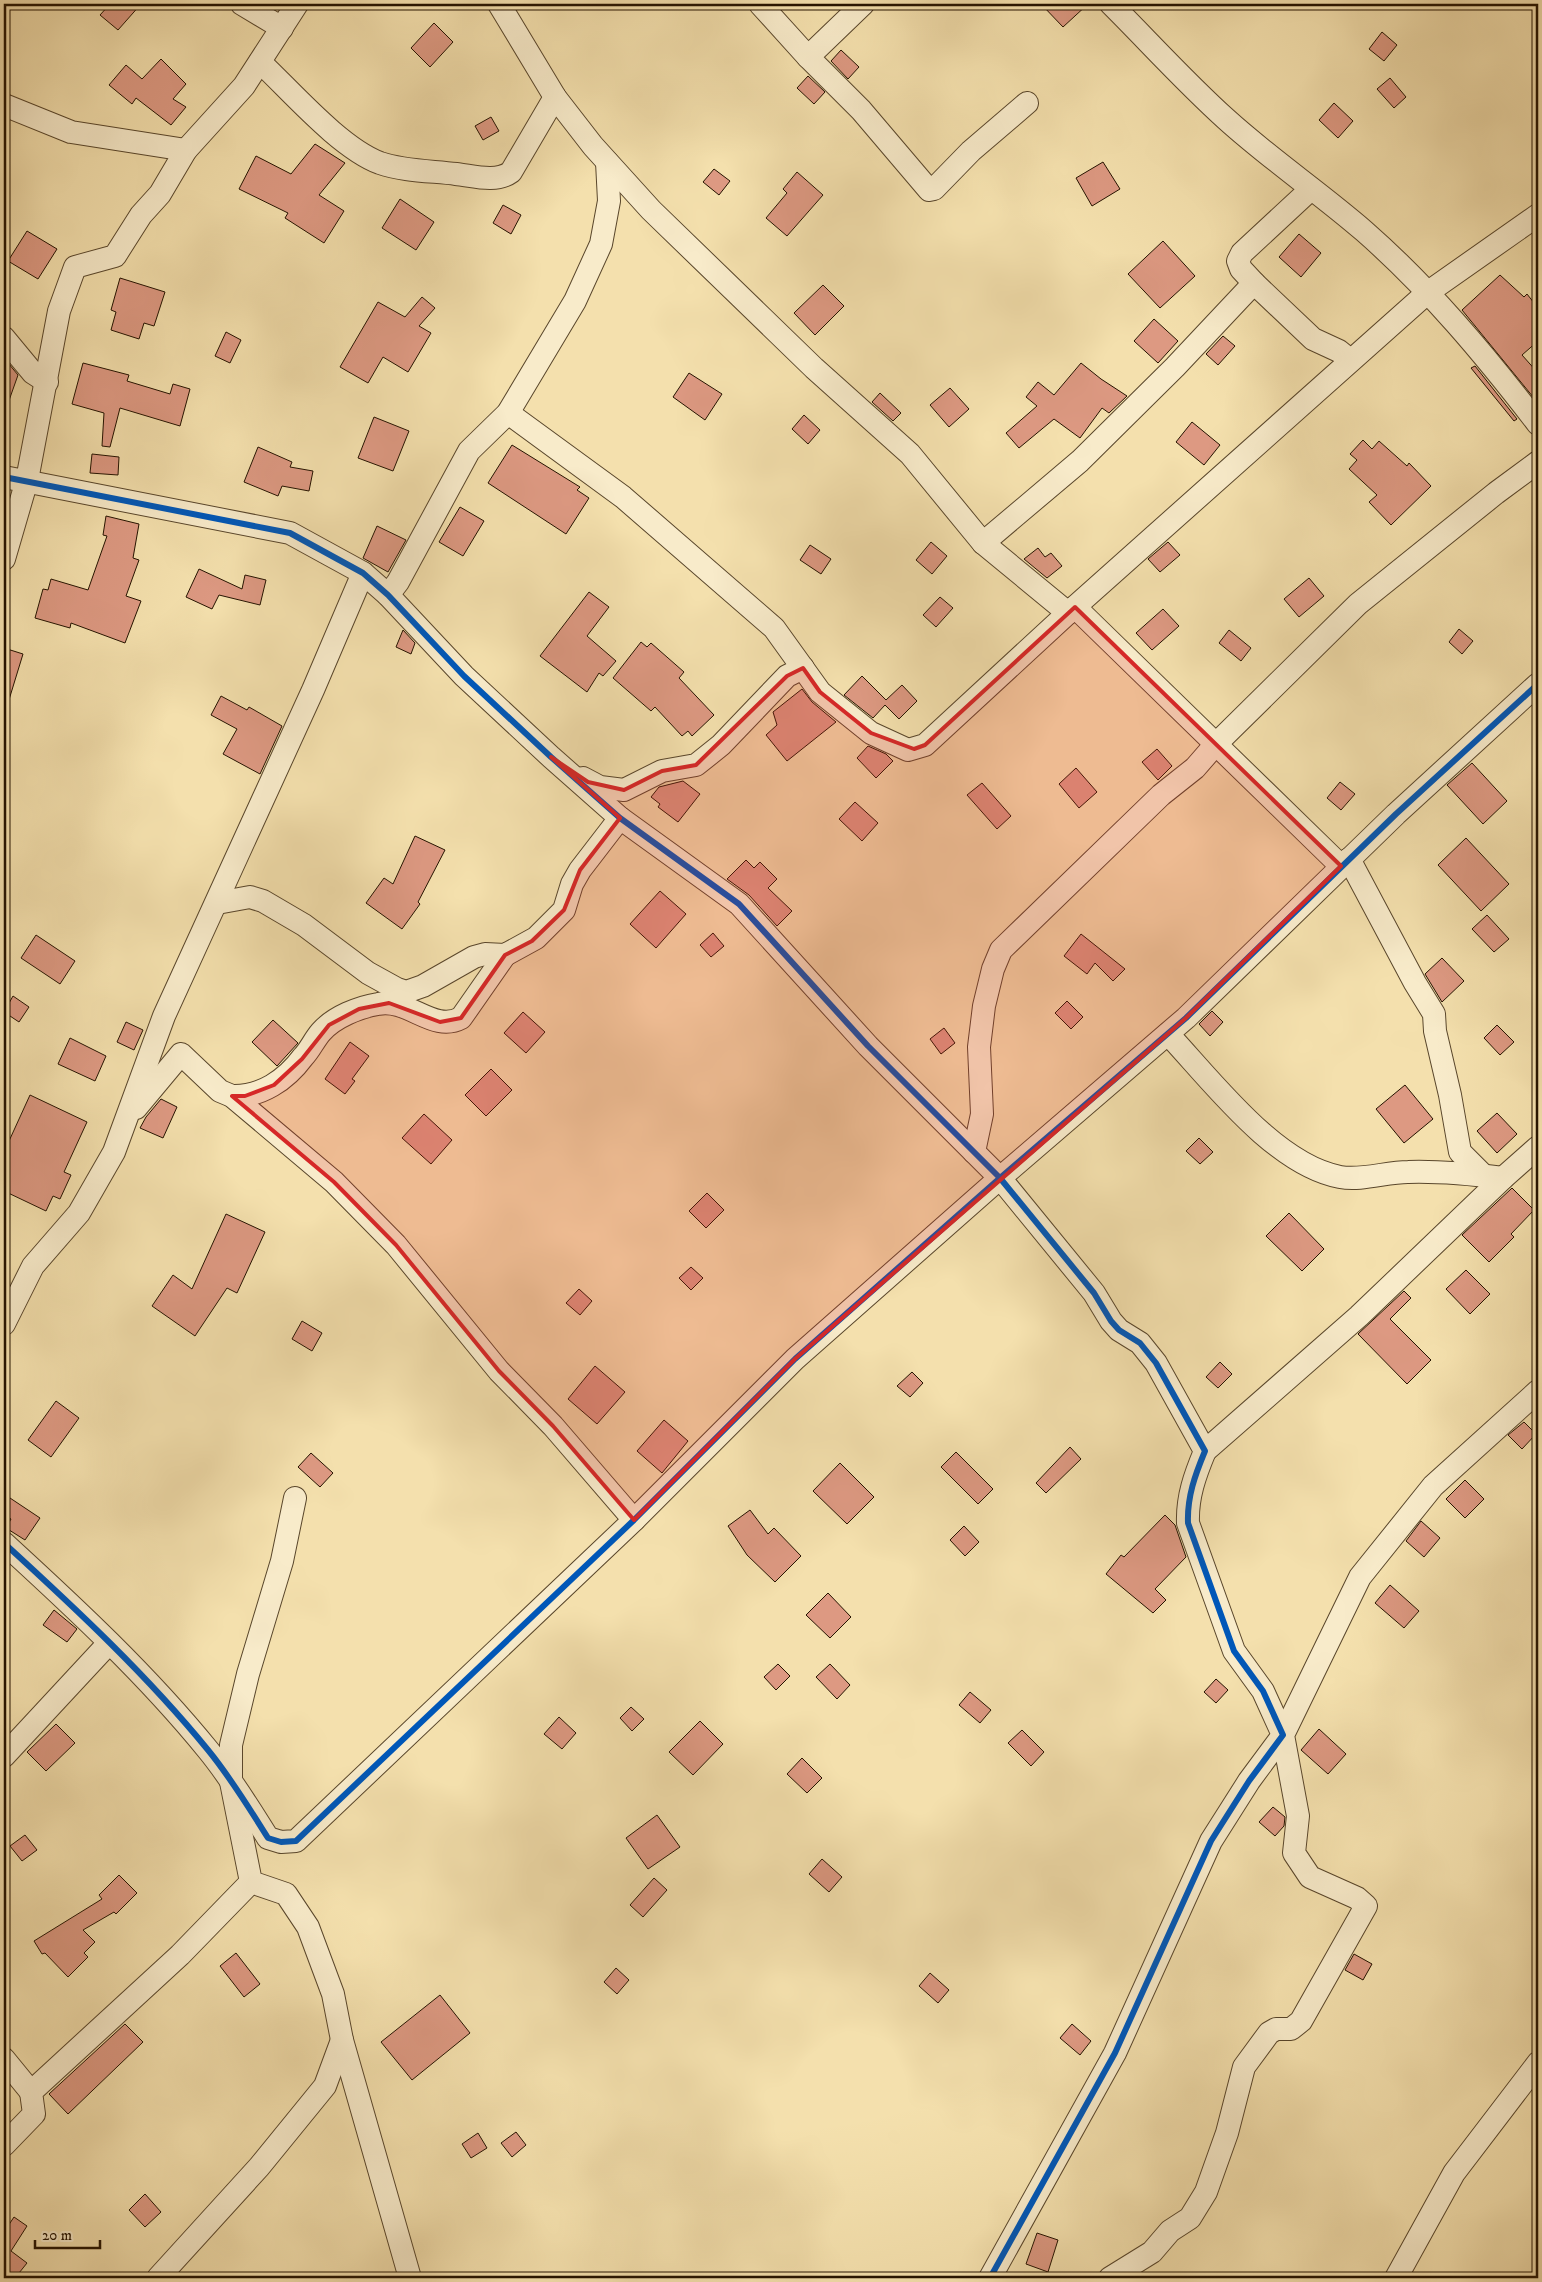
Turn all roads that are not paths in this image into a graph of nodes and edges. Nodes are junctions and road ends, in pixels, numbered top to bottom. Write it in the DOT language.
graph roads {
  1 [pos="242,4"];
  2 [pos="297,4"];
  3 [pos="499,4"];
  4 [pos="760,4"];
  5 [pos="863,4"];
  6 [pos="1111,4"];
  7 [pos="282,28"];
  8 [pos="808,57"];
  9 [pos="260,62"];
  10 [pos="555,97"];
  11 [pos="1027,103"];
  12 [pos="4,105"];
  13 [pos="186,150"];
  14 [pos="607,162"];
  15 [pos="1311,189"];
  16 [pos="1538,215"];
  17 [pos="1254,283"];
  18 [pos="1428,293"];
  19 [pos="4,338"];
  20 [pos="1350,360"];
  21 [pos="47,382"];
  22 [pos="508,413"];
  23 [pos="1538,424"];
  24 [pos="1538,462"];
  25 [pos="4,477"];
  26 [pos="27,480"];
  27 [pos="983,543"];
  28 [pos="4,560"];
  29 [pos="363,573"];
  30 [pos="388,595"];
  31 [pos="1071,610"];
  32 [pos="803,668"];
  33 [pos="1538,684"];
  34 [pos="1215,745"];
  35 [pos="551,757"];
  36 [pos="620,818"];
  37 [pos="1345,862"];
  38 [pos="217,903"];
  39 [pos="505,955"];
  40 [pos="1168,1034"];
  41 [pos="232,1096"];
  42 [pos="126,1120"];
  43 [pos="980,1125"];
  44 [pos="948,1126"];
  45 [pos="1538,1147"];
  46 [pos="974,1152"];
  47 [pos="1493,1176"];
  48 [pos="1000,1178"];
  49 [pos="4,1324"];
  50 [pos="1538,1391"];
  51 [pos="1205,1451"];
  52 [pos="295,1498"];
  53 [pos="634,1520"];
  54 [pos="4,1543"];
  55 [pos="109,1643"];
  56 [pos="1283,1735"];
  57 [pos="4,1756"];
  58 [pos="232,1782"];
  59 [pos="251,1882"];
  60 [pos="342,2040"];
  61 [pos="4,2059"];
  62 [pos="1538,2063"];
  63 [pos="31,2092"];
  64 [pos="4,2145"];
  65 [pos="158,2278"];
  66 [pos="410,2278"];
  67 [pos="990,2278"];
  68 [pos="1110,2278"];
  69 [pos="1396,2278"];
  1 -- 7 [label="street"];
  2 -- 7 [label="street"];
  3 -- 10 [label="street"];
  4 -- 8 [label="street"];
  5 -- 8 [label="street"];
  6 -- 15 [label="street"];
  7 -- 9 [label="street"];
  8 -- 11 [label="street"];
  9 -- 10 [label="street"];
  9 -- 13 [label="street"];
  10 -- 14 [label="street"];
  12 -- 13 [label="street"];
  13 -- 21 [label="street"];
  14 -- 22 [label="street"];
  14 -- 27 [label="street"];
  15 -- 17 [label="street"];
  15 -- 18 [label="street"];
  16 -- 18 [label="street"];
  17 -- 20 [label="street"];
  17 -- 27 [label="street"];
  18 -- 20 [label="street"];
  18 -- 23 [label="street"];
  19 -- 21 [label="street"];
  20 -- 31 [label="street"];
  21 -- 26 [label="street"];
  22 -- 30 [label="street"];
  22 -- 32 [label="street"];
  24 -- 34 [label="street"];
  25 -- 26 [label="street"];
  26 -- 28 [label="street"];
  26 -- 29 [label="street"];
  27 -- 31 [label="street"];
  29 -- 30 [label="street"];
  29 -- 38 [label="street"];
  30 -- 35 [label="street"];
  31 -- 32 [label="street"];
  31 -- 34 [label="street"];
  32 -- 35 [label="street"];
  33 -- 37 [label="street"];
  34 -- 37 [label="street"];
  34 -- 43 [label="street"];
  35 -- 36 [label="street"];
  36 -- 39 [label="street"];
  36 -- 44 [label="street"];
  37 -- 40 [label="street"];
  37 -- 47 [label="street"];
  38 -- 39 [label="street"];
  38 -- 42 [label="street"];
  39 -- 41 [label="street"];
  40 -- 47 [label="street"];
  40 -- 48 [label="street"];
  41 -- 42 [label="street"];
  41 -- 53 [label="street"];
  42 -- 49 [label="street"];
  43 -- 44 [label="street"];
  43 -- 46 [label="street"];
  44 -- 46 [label="street"];
  45 -- 47 [label="street"];
  46 -- 48 [label="street"];
  47 -- 51 [label="street"];
  48 -- 51 [label="street"];
  48 -- 53 [label="street"];
  50 -- 56 [label="street"];
  51 -- 56 [label="street"];
  52 -- 58 [label="street"];
  53 -- 58 [label="street"];
  54 -- 55 [label="street"];
  55 -- 57 [label="street"];
  55 -- 58 [label="street"];
  56 -- 67 [label="street"];
  56 -- 68 [label="street"];
  58 -- 59 [label="street"];
  59 -- 60 [label="street"];
  59 -- 63 [label="street"];
  60 -- 65 [label="street"];
  60 -- 66 [label="street"];
  61 -- 63 [label="street"];
  62 -- 69 [label="street"];
  63 -- 64 [label="street"];
}
